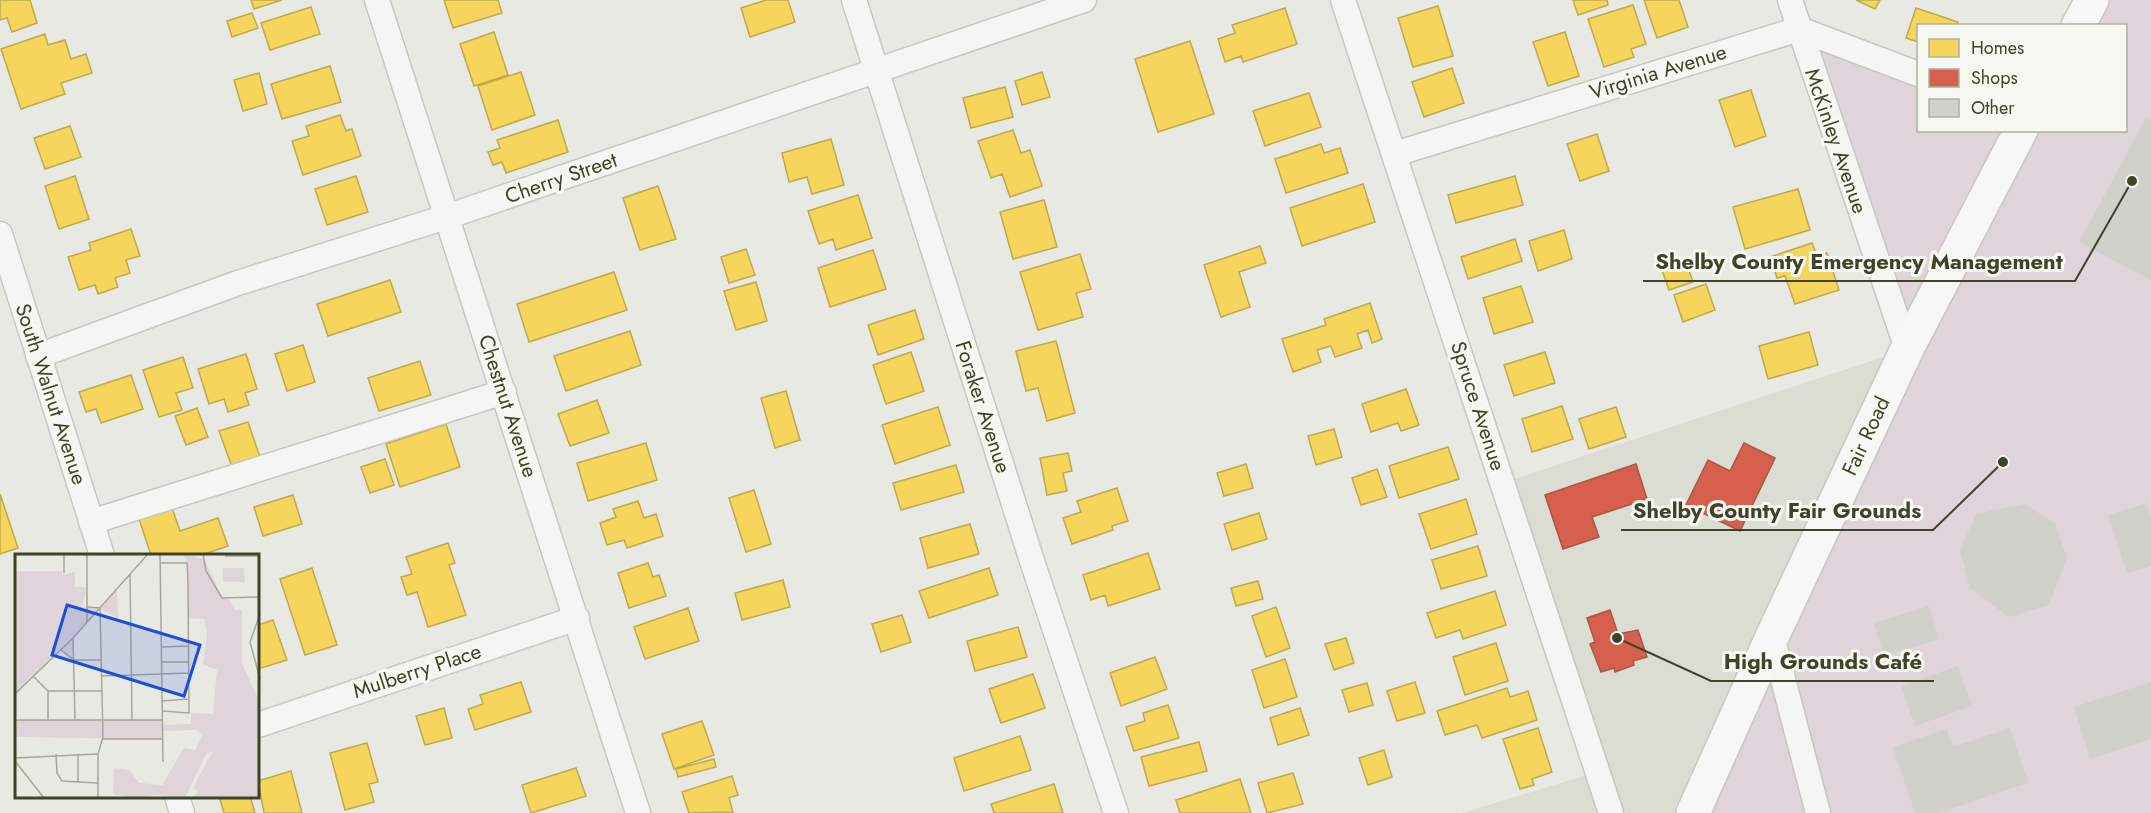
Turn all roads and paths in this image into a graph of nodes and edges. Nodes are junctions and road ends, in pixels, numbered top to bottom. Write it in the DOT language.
graph roads {
  1 [pos="377,0"];
  2 [pos="854,0"];
  3 [pos="1084,0"];
  4 [pos="1343,0"];
  5 [pos="1790,0"];
  6 [pos="2092,0"];
  7 [pos="2079,24"];
  8 [pos="1799,28"];
  9 [pos="877,70"];
  10 [pos="1917,74"];
  11 [pos="2020,132"];
  12 [pos="1395,154"];
  13 [pos="446,218"];
  14 [pos="0,234"];
  15 [pos="1907,349"];
  16 [pos="38,356"];
  17 [pos="504,392"];
  18 [pos="91,522"];
  19 [pos="102,554"];
  20 [pos="577,618"];
  21 [pos="1772,637"];
  22 [pos="260,723"];
  23 [pos="178,798"];
  24 [pos="183,813"];
  25 [pos="638,813"];
  26 [pos="1116,813"];
  27 [pos="1611,813"];
  28 [pos="1693,813"];
  29 [pos="1818,813"];
  1 -- 13 [label="street, Chestnut Avenue"];
  2 -- 9 [label="street, Foraker Avenue"];
  3 -- 9 [label="street, Cherry Street"];
  4 -- 12 [label="street, Spruce Avenue"];
  5 -- 8 [label="street, McKinley Avenue"];
  6 -- 7 [label="main road"];
  8 -- 10 [label="street"];
  8 -- 12 [label="street, Virginia Avenue"];
  8 -- 15 [label="street, McKinley Avenue"];
  9 -- 13 [label="street, Cherry Street"];
  9 -- 26 [label="street, Foraker Avenue"];
  11 -- 15 [label="main road, Fair Road"];
  12 -- 27 [label="street, Spruce Avenue"];
  13 -- 16 [label="street, Cherry Street"];
  13 -- 17 [label="street, Chestnut Avenue"];
  14 -- 16 [label="street, South Walnut Avenue"];
  15 -- 21 [label="main road, Fair Road"];
  16 -- 18 [label="street, South Walnut Avenue"];
  17 -- 18 [label="street"];
  17 -- 20 [label="street, Chestnut Avenue"];
  18 -- 19 [label="street, South Walnut Avenue"];
  20 -- 22 [label="street, Mulberry Place"];
  20 -- 25 [label="street, Chestnut Avenue"];
  21 -- 28 [label="main road, Fair Road"];
  21 -- 29 [label="street"];
  23 -- 24 [label="street"];
}
